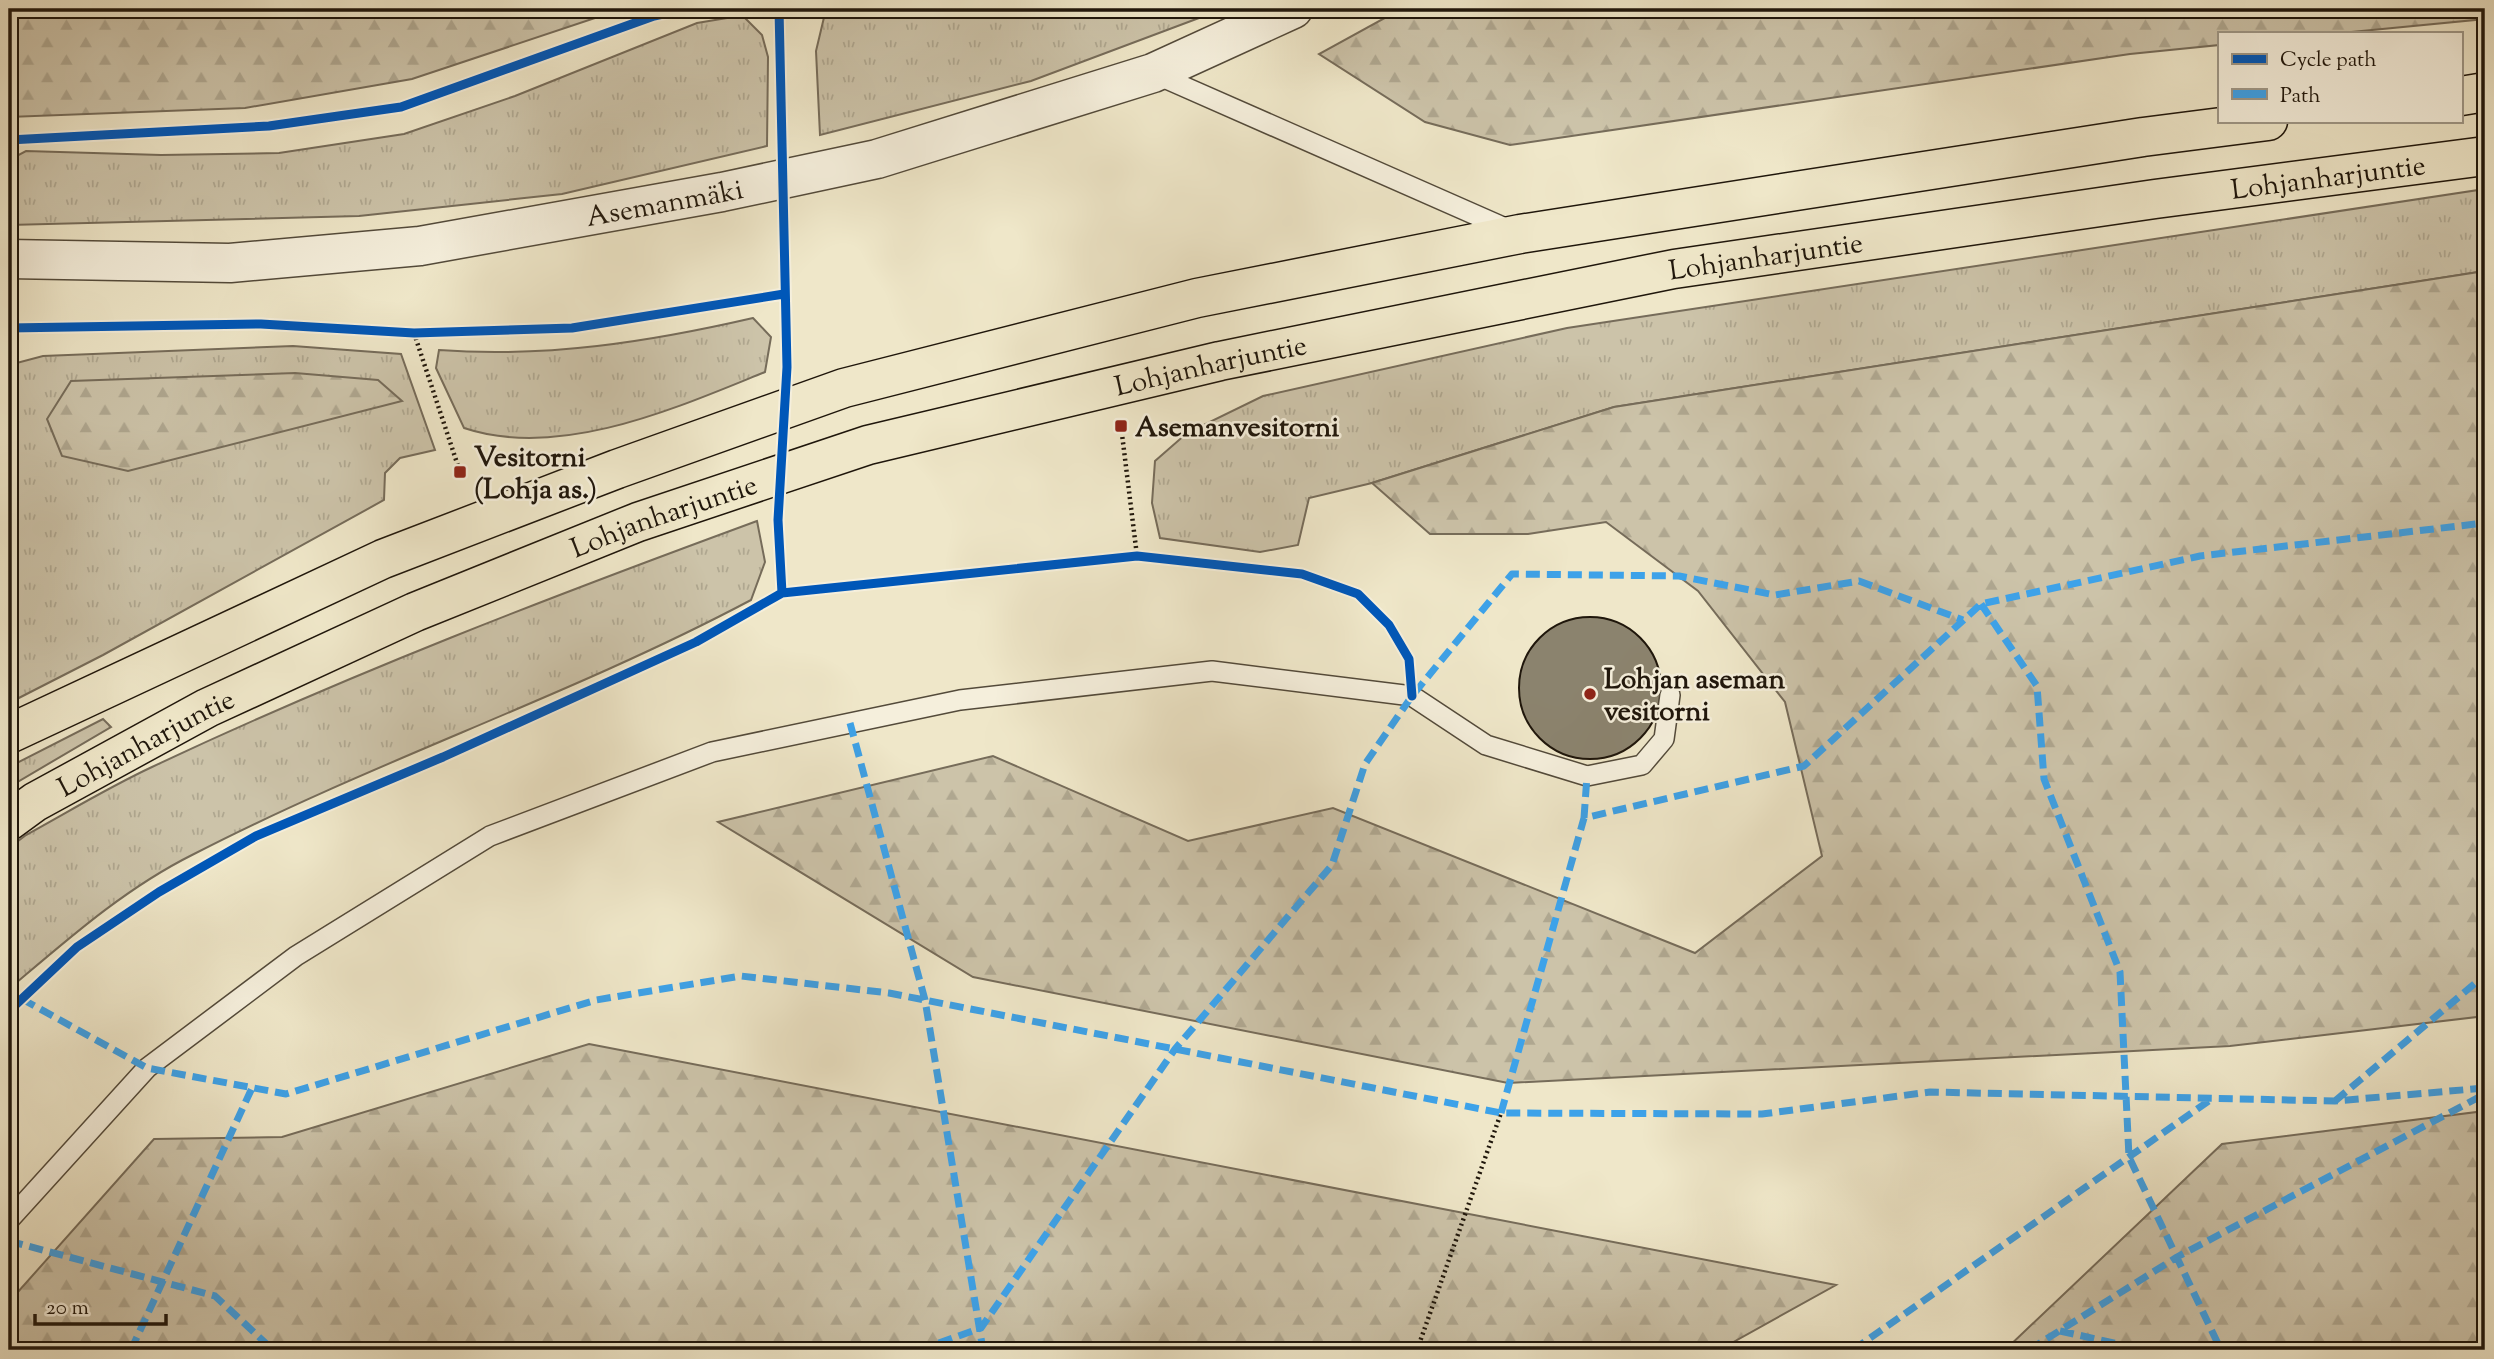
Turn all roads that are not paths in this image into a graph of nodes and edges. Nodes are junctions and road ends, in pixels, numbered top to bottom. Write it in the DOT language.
graph roads {
  1 [pos="1293,9"];
  2 [pos="1153,73"];
  3 [pos="2485,92"];
  4 [pos="2462,96"];
  5 [pos="2260,122"];
  6 [pos="2485,156"];
  7 [pos="1520,234"];
  8 [pos="9,259"];
  9 [pos="1670,695"];
  10 [pos="9,734"];
  11 [pos="9,821"];
  12 [pos="9,1220"];
  1 -- 2 [label="street, Asemanmäki"];
  2 -- 7 [label="lane"];
  2 -- 8 [label="street, Asemanmäki"];
  3 -- 4 [label="highway"];
  5 -- 7 [label="highway"];
  6 -- 11 [label="highway, Lohjanharjuntie"];
  7 -- 10 [label="highway"];
  9 -- 12 [label="lane"];
}
